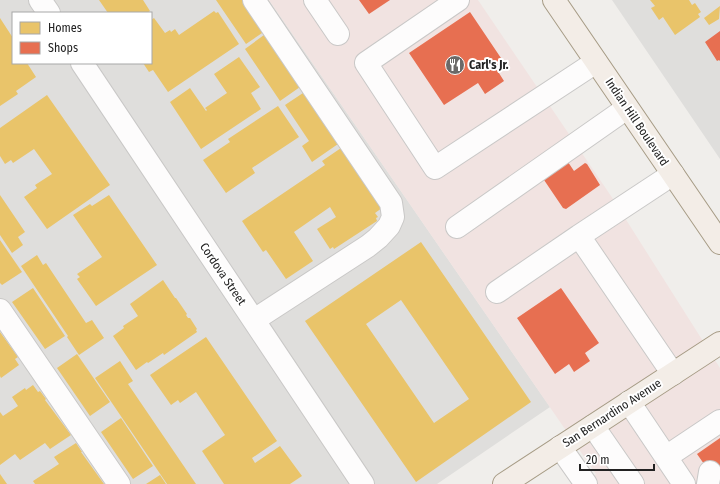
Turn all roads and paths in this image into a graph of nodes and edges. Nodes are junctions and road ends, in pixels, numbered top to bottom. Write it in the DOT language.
graph roads {
  1 [pos="40,0"];
  2 [pos="254,0"];
  3 [pos="315,0"];
  4 [pos="554,0"];
  5 [pos="457,1"];
  6 [pos="48,12"];
  7 [pos="338,34"];
  8 [pos="596,62"];
  9 [pos="83,64"];
  10 [pos="627,108"];
  11 [pos="673,174"];
  12 [pos="457,228"];
  13 [pos="580,236"];
  14 [pos="720,244"];
  15 [pos="497,292"];
  16 [pos="0,310"];
  17 [pos="254,320"];
  18 [pos="720,343"];
  19 [pos="673,374"];
  20 [pos="629,402"];
  21 [pos="720,421"];
  22 [pos="593,426"];
  23 [pos="560,447"];
  24 [pos="666,457"];
  25 [pos="119,484"];
  26 [pos="364,484"];
  27 [pos="504,484"];
  28 [pos="586,484"];
  29 [pos="633,484"];
  30 [pos="684,484"];
  1 -- 6 [label="street"];
  2 -- 17 [label="street"];
  3 -- 7 [label="street"];
  4 -- 8 [label="main road, Indian Hill Boulevard"];
  5 -- 8 [label="street"];
  8 -- 10 [label="main road, Indian Hill Boulevard"];
  9 -- 17 [label="street, Cordova Street"];
  10 -- 11 [label="main road, Indian Hill Boulevard"];
  10 -- 12 [label="street"];
  11 -- 13 [label="street"];
  11 -- 14 [label="main road, Indian Hill Boulevard"];
  13 -- 15 [label="street"];
  13 -- 19 [label="street"];
  16 -- 25 [label="street"];
  17 -- 26 [label="street, Cordova Street"];
  18 -- 19 [label="main road, San Bernardino Avenue"];
  19 -- 20 [label="main road, San Bernardino Avenue"];
  20 -- 22 [label="main road, San Bernardino Avenue"];
  20 -- 24 [label="street"];
  21 -- 24 [label="street"];
  22 -- 23 [label="main road, San Bernardino Avenue"];
  22 -- 29 [label="street"];
  23 -- 27 [label="main road, San Bernardino Avenue"];
  23 -- 28 [label="street"];
  24 -- 30 [label="street"];
}
